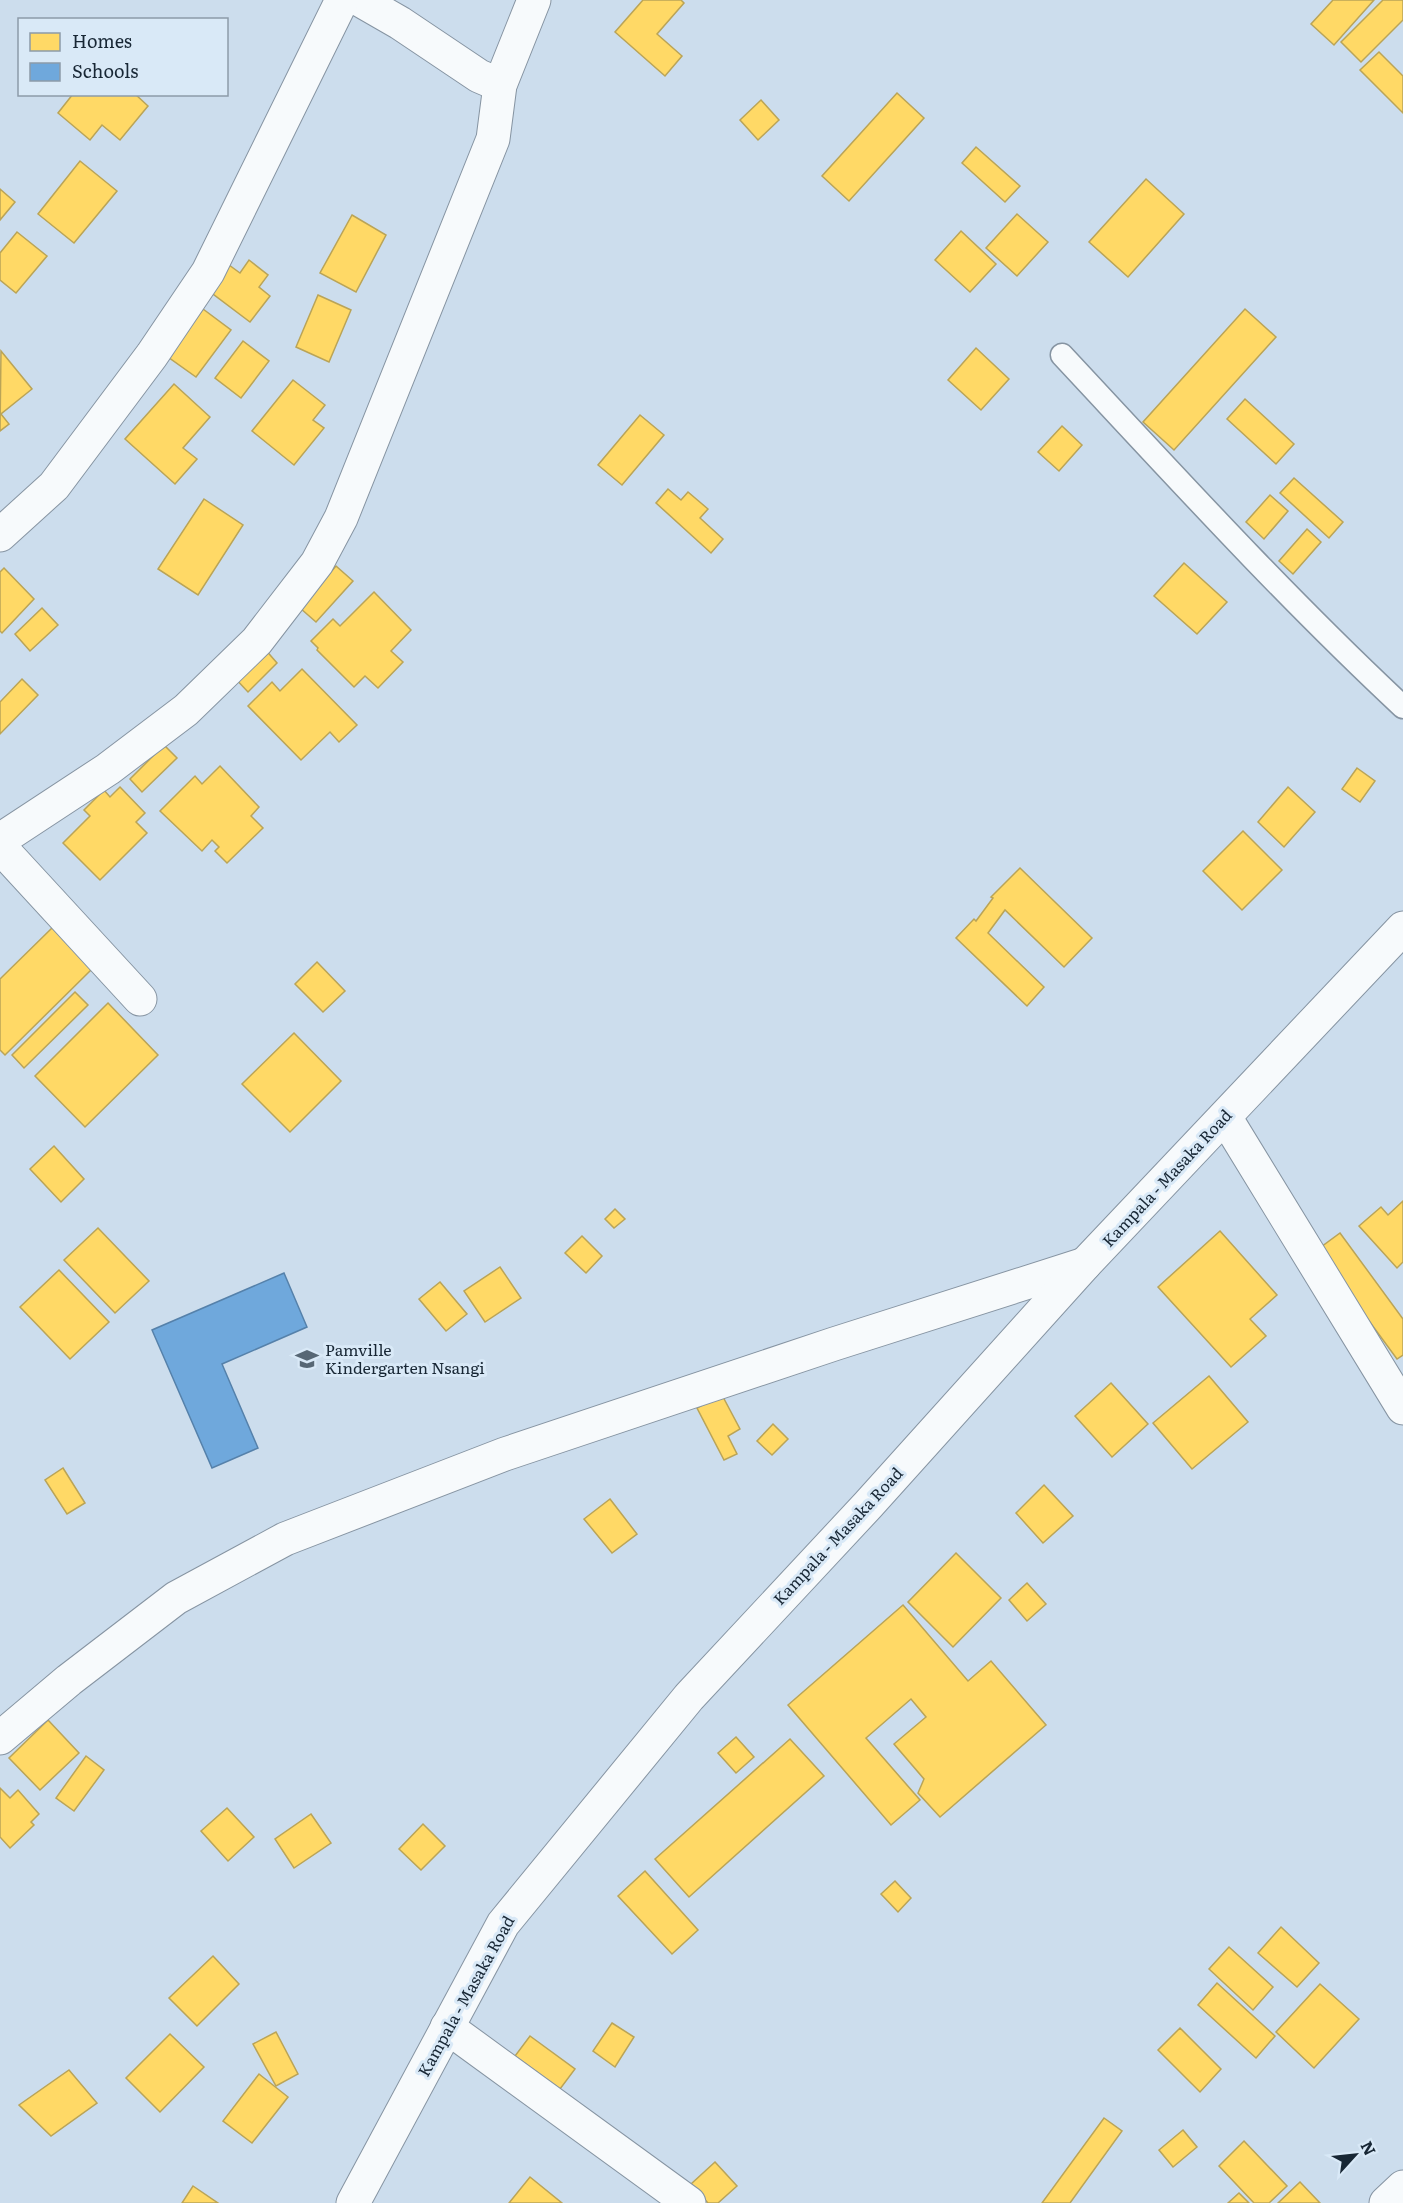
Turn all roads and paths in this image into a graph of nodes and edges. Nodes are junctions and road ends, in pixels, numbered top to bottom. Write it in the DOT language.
graph roads {
  1 [pos="342,0"];
  2 [pos="360,0"];
  3 [pos="534,0"];
  4 [pos="500,85"];
  5 [pos="1062,355"];
  6 [pos="0,535"];
  7 [pos="1403,708"];
  8 [pos="0,840"];
  9 [pos="0,847"];
  10 [pos="1403,928"];
  11 [pos="140,999"];
  12 [pos="1225,1117"];
  13 [pos="1085,1264"];
  14 [pos="1403,1408"];
  15 [pos="0,1738"];
  16 [pos="447,2027"];
  17 [pos="1403,2187"];
  18 [pos="353,2203"];
  19 [pos="689,2203"];
  20 [pos="1386,2203"];
  1 -- 6 [label="street"];
  2 -- 4 [label="street"];
  3 -- 4 [label="street"];
  4 -- 8 [label="street"];
  5 -- 7 [label="lane"];
  9 -- 11 [label="street"];
  10 -- 12 [label="street, Kampala - Masaka Road"];
  12 -- 13 [label="street, Kampala - Masaka Road"];
  12 -- 14 [label="street"];
  13 -- 15 [label="street"];
  13 -- 16 [label="street, Kampala - Masaka Road"];
  16 -- 18 [label="street, Kampala - Masaka Road"];
  16 -- 19 [label="street"];
  17 -- 20 [label="street"];
}
